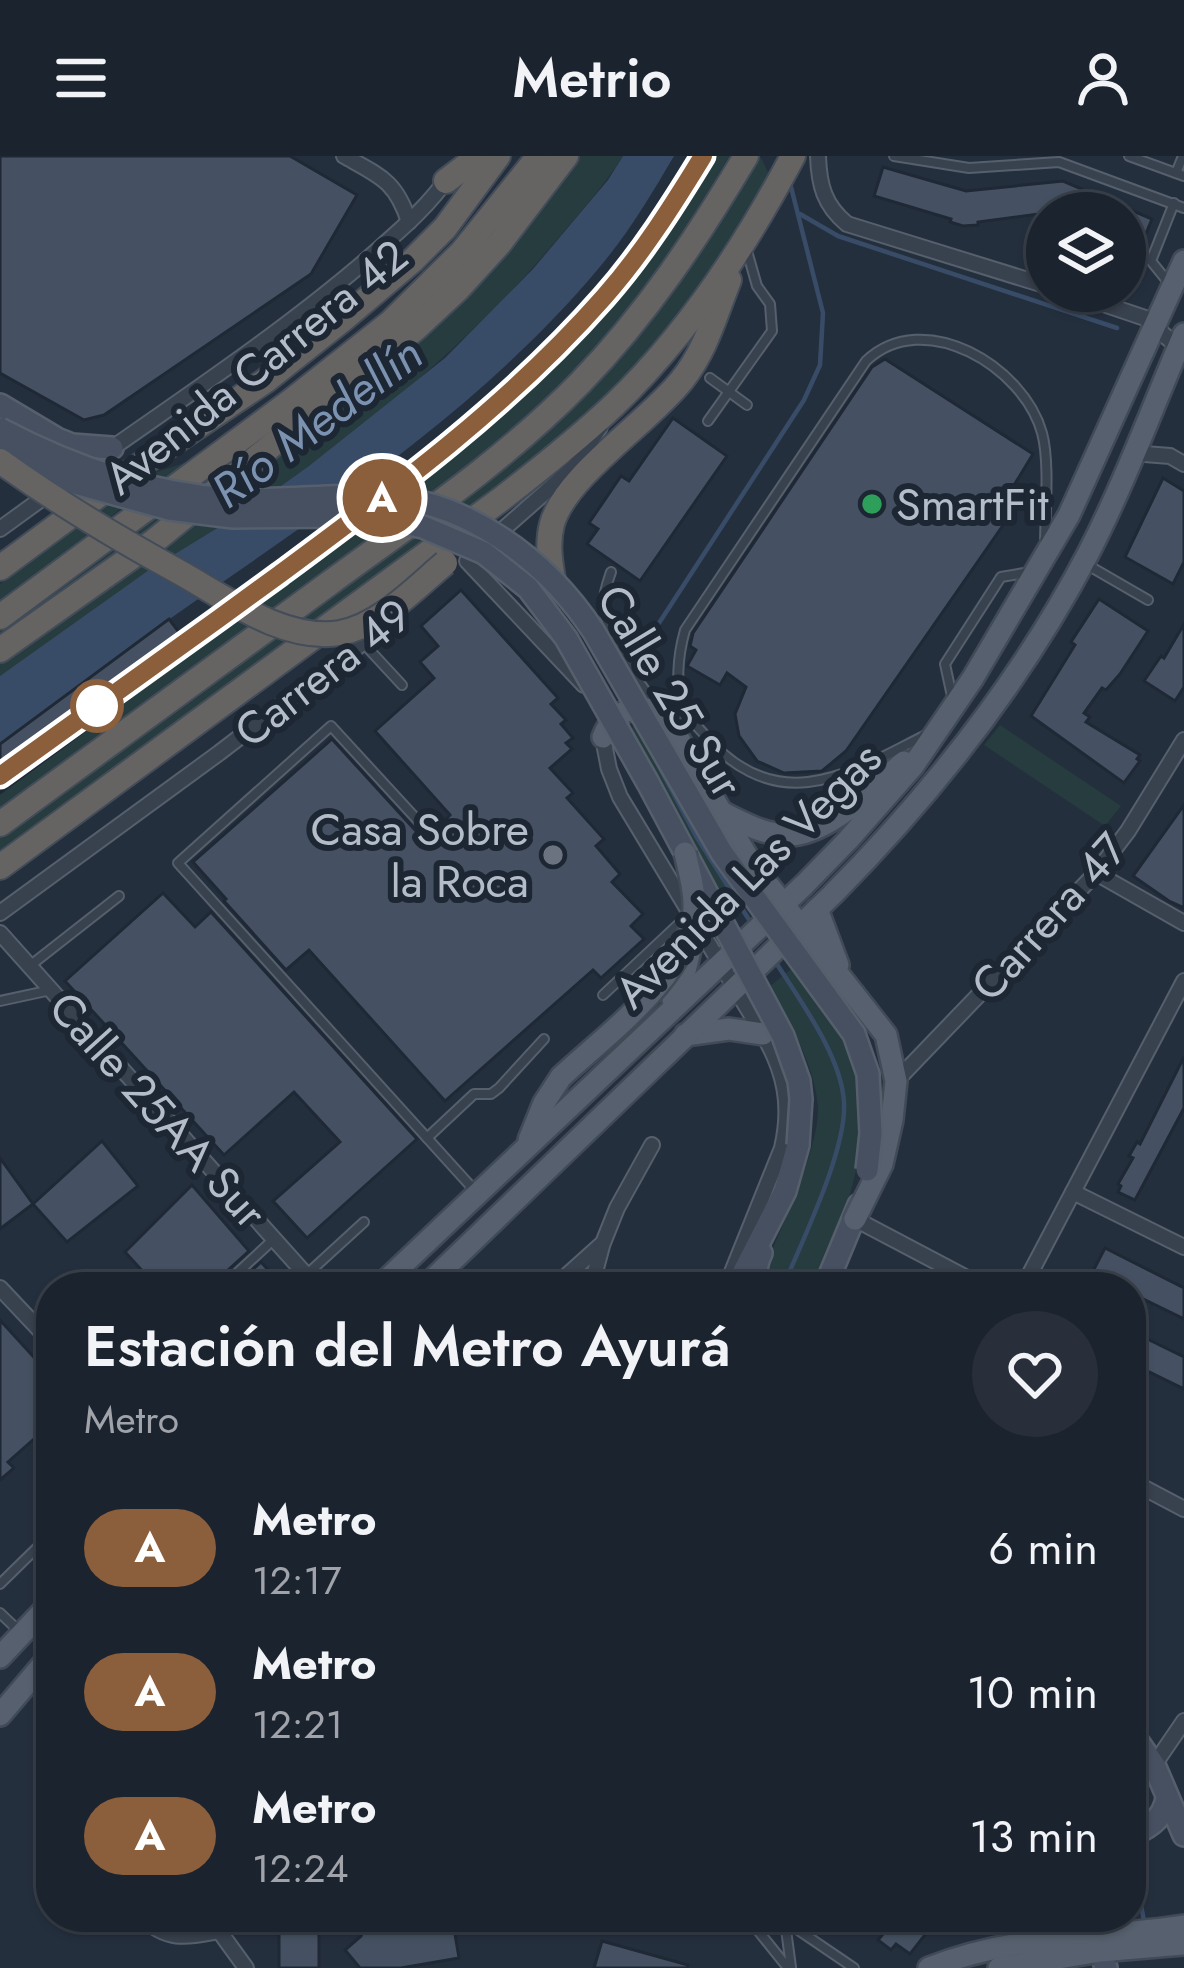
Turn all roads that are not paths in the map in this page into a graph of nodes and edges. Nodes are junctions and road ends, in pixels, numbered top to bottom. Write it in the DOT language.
graph roads {
  1 [pos="344,156"];
  2 [pos="461,156"];
  3 [pos="479,156"];
  4 [pos="498,156"];
  5 [pos="539,156"];
  6 [pos="566,156"];
  7 [pos="746,156"];
  8 [pos="793,156"];
  9 [pos="818,156"];
  10 [pos="894,156"];
  11 [pos="1130,156"];
  12 [pos="1183,156"];
  13 [pos="1180,175"];
  14 [pos="446,181"];
  15 [pos="1179,206"];
  16 [pos="409,222"];
  17 [pos="744,241"];
  18 [pos="1184,261"];
  19 [pos="1026,279"];
  20 [pos="742,286"];
  21 [pos="1172,288"];
  22 [pos="1131,312"];
  23 [pos="1156,327"];
  24 [pos="1182,344"];
  25 [pos="710,378"];
  26 [pos="729,392"];
  27 [pos="617,402"];
  28 [pos="747,404"];
  29 [pos="0,405"];
  30 [pos="708,421"];
  31 [pos="27,422"];
  32 [pos="0,429"];
  33 [pos="112,448"];
  34 [pos="0,451"];
  35 [pos="1132,453"];
  36 [pos="1184,464"];
  37 [pos="0,466"];
  38 [pos="0,530"];
  39 [pos="456,562"];
  40 [pos="1083,562"];
  41 [pos="1041,565"];
  42 [pos="0,568"];
  43 [pos="611,572"];
  44 [pos="553,580"];
  45 [pos="1148,601"];
  46 [pos="0,617"];
  47 [pos="363,643"];
  48 [pos="0,650"];
  49 [pos="402,685"];
  50 [pos="665,717"];
  51 [pos="936,734"];
  52 [pos="603,736"];
  53 [pos="1184,740"];
  54 [pos="723,813"];
  55 [pos="0,824"];
  56 [pos="422,825"];
  57 [pos="685,853"];
  58 [pos="4,864"];
  59 [pos="1096,873"];
  60 [pos="0,886"];
  61 [pos="119,896"];
  62 [pos="782,905"];
  63 [pos="818,909"];
  64 [pos="0,913"];
  65 [pos="693,919"];
  66 [pos="1184,923"];
  67 [pos="799,926"];
  68 [pos="0,933"];
  69 [pos="719,964"];
  70 [pos="29,967"];
  71 [pos="1184,981"];
  72 [pos="845,984"];
  73 [pos="734,988"];
  74 [pos="51,990"];
  75 [pos="603,995"];
  76 [pos="0,1001"];
  77 [pos="667,1012"];
  78 [pos="763,1034"];
  79 [pos="685,1035"];
  80 [pos="544,1039"];
  81 [pos="896,1081"];
  82 [pos="427,1138"];
  83 [pos="652,1145"];
  84 [pos="798,1145"];
  85 [pos="526,1146"];
  86 [pos="1073,1192"];
  87 [pos="478,1194"];
  88 [pos="855,1219"];
  89 [pos="364,1222"];
  90 [pos="274,1239"];
  91 [pos="603,1243"];
  92 [pos="1184,1247"];
  93 [pos="244,1272"];
  94 [pos="303,1272"];
  95 [pos="319,1272"];
  96 [pos="395,1272"];
  97 [pos="440,1272"];
  98 [pos="571,1272"];
  99 [pos="595,1272"];
  100 [pos="732,1272"];
  101 [pos="744,1272"];
  102 [pos="757,1272"];
  103 [pos="832,1272"];
  104 [pos="956,1272"];
  105 [pos="1031,1272"];
  106 [pos="0,1288"];
  107 [pos="36,1326"];
  108 [pos="1146,1490"];
  109 [pos="1184,1509"];
  110 [pos="36,1548"];
  111 [pos="0,1583"];
  112 [pos="0,1612"];
  113 [pos="36,1619"];
  114 [pos="22,1633"];
  115 [pos="0,1657"];
  116 [pos="36,1672"];
  117 [pos="0,1714"];
  118 [pos="1184,1721"];
  119 [pos="1146,1754"];
  120 [pos="1154,1765"];
  121 [pos="1163,1808"];
  122 [pos="1146,1822"];
  123 [pos="1184,1835"];
  124 [pos="166,1932"];
  125 [pos="214,1932"];
  126 [pos="220,1932"];
  127 [pos="760,1932"];
  128 [pos="784,1932"];
  129 [pos="801,1932"];
  130 [pos="1053,1932"];
  131 [pos="1177,1936"];
  132 [pos="1096,1948"];
  133 [pos="1043,1949"];
  134 [pos="246,1968"];
  135 [pos="790,1968"];
  136 [pos="854,1968"];
  137 [pos="928,1968"];
  138 [pos="999,1968"];
  1 -- 16 [label="street"];
  2 -- 14 [label="street"];
  3 -- 14 [label="highway"];
  4 -- 42 [label="highway"];
  5 -- 46 [label="highway, Avenida Carrera 42"];
  6 -- 48 [label="highway, Avenida Carrera 42"];
  7 -- 55 [label="highway"];
  8 -- 17 [label="highway"];
  9 -- 19 [label="street"];
  10 -- 15 [label="lane"];
  11 -- 13 [label="lane"];
  12 -- 13 [label="lane"];
  14 -- 16 [label="street"];
  15 -- 21 [label="lane"];
  16 -- 33 [label="street"];
  17 -- 20 [label="highway"];
  17 -- 27 [label="highway"];
  18 -- 21 [label="main road, Avenida Las Vegas"];
  20 -- 26 [label="lane"];
  20 -- 44 [label="highway"];
  21 -- 23 [label="main road, Avenida Las Vegas"];
  22 -- 23 [label="street"];
  23 -- 24 [label="street"];
  23 -- 41 [label="main road, Avenida Las Vegas"];
  24 -- 35 [label="main road, Avenida Las Vegas"];
  25 -- 26 [label="lane"];
  26 -- 28 [label="lane"];
  26 -- 30 [label="lane"];
  27 -- 39 [label="highway"];
  27 -- 58 [label="highway"];
  29 -- 31 [label="main road"];
  31 -- 33 [label="main road"];
  31 -- 37 [label="main road"];
  32 -- 44 [label="main road, Calle 25 Sur, bridge"];
  33 -- 38 [label="street"];
  34 -- 57 [label="main road, Calle 25 Sur, bridge"];
  35 -- 36 [label="street"];
  35 -- 40 [label="main road, Avenida Las Vegas"];
  37 -- 39 [label="highway, bridge"];
  39 -- 47 [label="street, Carrera 49"];
  39 -- 52 [label="street, Calle 25 Sur"];
  40 -- 45 [label="lane"];
  40 -- 63 [label="main road, Avenida Las Vegas"];
  41 -- 51 [label="main road, Avenida Las Vegas"];
  41 -- 51 [label="lane"];
  43 -- 50 [label="lane"];
  44 -- 88 [label="main road, Calle 25 Sur, bridge"];
  47 -- 49 [label="lane"];
  47 -- 64 [label="street, Carrera 49"];
  50 -- 52 [label="main road"];
  50 -- 54 [label="main road"];
  51 -- 54 [label="main road"];
  51 -- 62 [label="main road, Avenida Las Vegas"];
  52 -- 65 [label="street, Calle 25 Sur"];
  53 -- 59 [label="street, Carrera 47"];
  54 -- 62 [label="main road"];
  56 -- 82 [label="lane"];
  57 -- 84 [label="main road, Calle 25 Sur, bridge"];
  57 -- 85 [label="main road, bridge"];
  58 -- 60 [label="street"];
  59 -- 66 [label="street"];
  59 -- 81 [label="street, Carrera 47"];
  61 -- 70 [label="lane"];
  62 -- 67 [label="main road"];
  62 -- 69 [label="main road, Avenida Las Vegas"];
  63 -- 67 [label="main road, Avenida Las Vegas"];
  63 -- 72 [label="main road"];
  65 -- 69 [label="street, Calle 25 Sur"];
  65 -- 75 [label="lane"];
  65 -- 77 [label="main road"];
  67 -- 72 [label="main road"];
  67 -- 73 [label="main road, Avenida Las Vegas"];
  68 -- 70 [label="street, Calle 25AA Sur"];
  69 -- 73 [label="street, Calle 25 Sur"];
  69 -- 77 [label="main road, Avenida Las Vegas"];
  70 -- 74 [label="street, Calle 25AA Sur"];
  71 -- 86 [label="street"];
  72 -- 81 [label="main road"];
  73 -- 78 [label="street, Calle 25 Sur"];
  73 -- 79 [label="main road, Avenida Las Vegas"];
  74 -- 76 [label="lane"];
  74 -- 90 [label="street, Calle 25AA Sur"];
  77 -- 85 [label="main road, Avenida Las Vegas"];
  78 -- 79 [label="main road"];
  78 -- 100 [label="street, Calle 25 Sur"];
  79 -- 97 [label="main road, Avenida Las Vegas"];
  80 -- 82 [label="lane"];
  81 -- 88 [label="main road"];
  82 -- 87 [label="lane"];
  83 -- 91 [label="street"];
  84 -- 101 [label="main road, Calle 25 Sur"];
  84 -- 102 [label="main road"];
  85 -- 87 [label="main road, Avenida Las Vegas"];
  86 -- 92 [label="street"];
  86 -- 105 [label="street"];
  87 -- 96 [label="main road, Avenida Las Vegas"];
  88 -- 103 [label="main road, Calle 25 Sur"];
  88 -- 104 [label="street"];
  89 -- 95 [label="lane"];
  90 -- 93 [label="lane"];
  90 -- 94 [label="street, Calle 25AA Sur"];
  91 -- 98 [label="street"];
  91 -- 99 [label="street"];
  106 -- 107 [label="street"];
  108 -- 109 [label="street"];
  110 -- 111 [label="lane"];
  112 -- 114 [label="lane"];
  113 -- 114 [label="main road"];
  114 -- 115 [label="main road"];
  116 -- 117 [label="main road"];
  118 -- 120 [label="street"];
  119 -- 120 [label="main road"];
  120 -- 121 [label="main road"];
  121 -- 122 [label="main road"];
  121 -- 123 [label="main road"];
  124 -- 125 [label="street"];
  126 -- 134 [label="street"];
  127 -- 135 [label="lane"];
  128 -- 135 [label="lane"];
  129 -- 136 [label="lane"];
  130 -- 133 [label="main road"];
  131 -- 132 [label="main road"];
  132 -- 133 [label="main road"];
  132 -- 133 [label="main road"];
  133 -- 137 [label="main road"];
  133 -- 138 [label="main road"];
}
